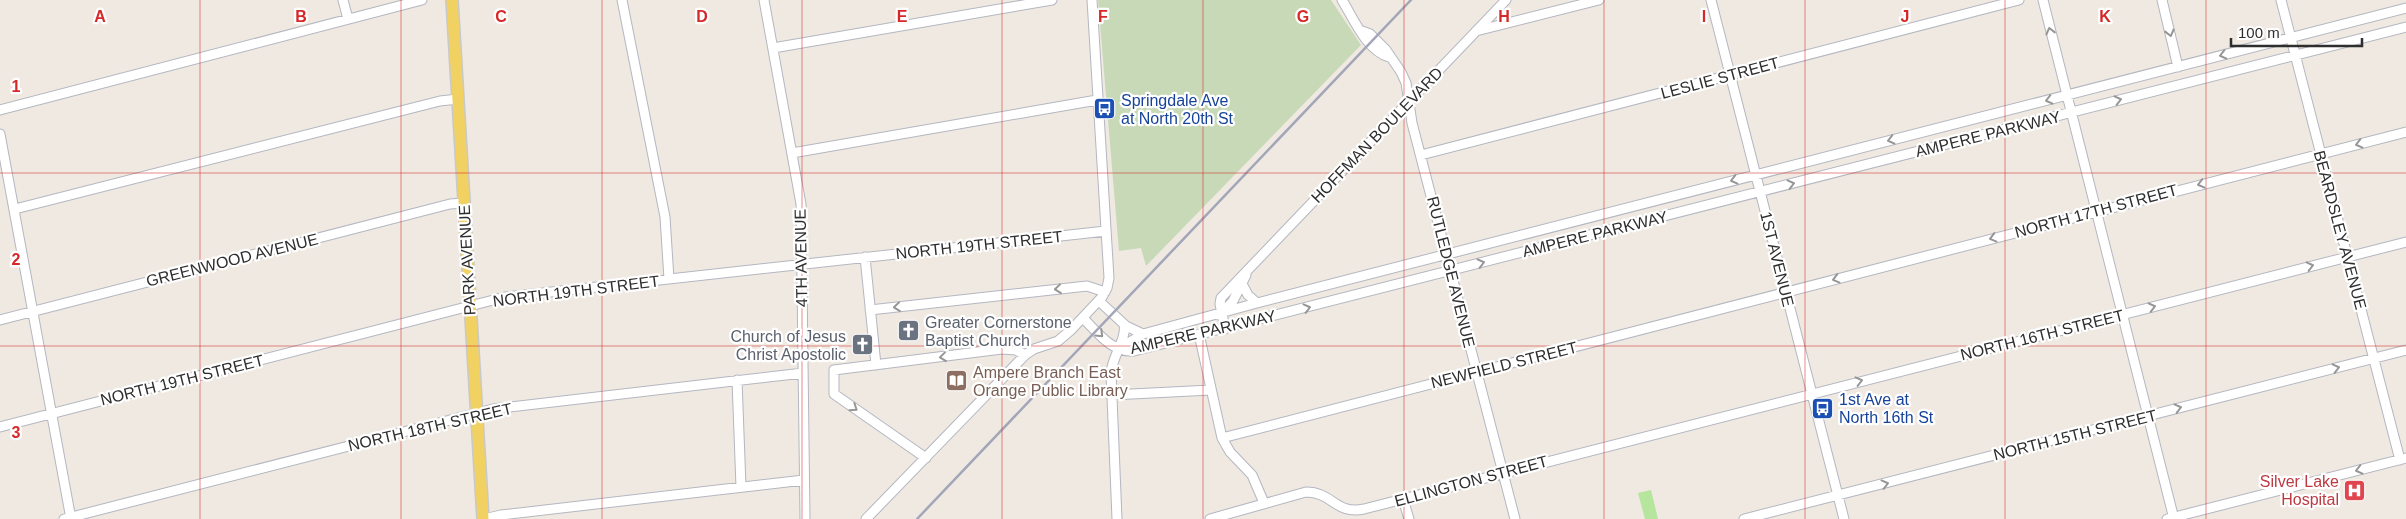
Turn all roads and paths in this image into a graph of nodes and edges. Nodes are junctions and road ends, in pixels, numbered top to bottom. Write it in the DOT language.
graph roads {
  1 [pos="343,0"];
  2 [pos="422,0"];
  3 [pos="452,0"];
  4 [pos="622,0"];
  5 [pos="764,0"];
  6 [pos="1052,0"];
  7 [pos="1092,0"];
  8 [pos="1342,0"];
  9 [pos="1506,0"];
  10 [pos="1599,0"];
  11 [pos="1711,0"];
  12 [pos="2019,0"];
  13 [pos="2043,0"];
  14 [pos="2162,0"];
  15 [pos="2281,0"];
  16 [pos="2403,6"];
  17 [pos="348,19"];
  18 [pos="2406,27"];
  19 [pos="1476,31"];
  20 [pos="2291,38"];
  21 [pos="773,48"];
  22 [pos="2295,55"];
  23 [pos="2178,67"];
  24 [pos="1730,75"];
  25 [pos="2067,95"];
  26 [pos="458,99"];
  27 [pos="1097,100"];
  28 [pos="1408,103"];
  29 [pos="0,110"];
  30 [pos="2071,112"];
  31 [pos="2406,132"];
  32 [pos="0,134"];
  33 [pos="792,153"];
  34 [pos="2320,153"];
  35 [pos="1421,155"];
  36 [pos="1756,175"];
  37 [pos="1760,192"];
  38 [pos="464,203"];
  39 [pos="15,209"];
  40 [pos="2096,211"];
  41 [pos="1106,230"];
  42 [pos="2406,242"];
  43 [pos="1446,254"];
  44 [pos="865,257"];
  45 [pos="2347,257"];
  46 [pos="802,264"];
  47 [pos="1248,270"];
  48 [pos="1451,271"];
  49 [pos="670,279"];
  50 [pos="1242,284"];
  51 [pos="1105,292"];
  52 [pos="1786,292"];
  53 [pos="1099,300"];
  54 [pos="1257,303"];
  55 [pos="470,306"];
  56 [pos="870,310"];
  57 [pos="34,311"];
  58 [pos="1222,313"];
  59 [pos="2122,314"];
  60 [pos="1083,318"];
  61 [pos="0,320"];
  62 [pos="1124,324"];
  63 [pos="1226,329"];
  64 [pos="1142,334"];
  65 [pos="1199,334"];
  66 [pos="1118,349"];
  67 [pos="2406,350"];
  68 [pos="1025,355"];
  69 [pos="2374,358"];
  70 [pos="876,365"];
  71 [pos="1477,372"];
  72 [pos="803,373"];
  73 [pos="737,380"];
  74 [pos="1211,390"];
  75 [pos="1812,393"];
  76 [pos="1112,395"];
  77 [pos="476,413"];
  78 [pos="52,414"];
  79 [pos="2148,416"];
  80 [pos="0,427"];
  81 [pos="1679,427"];
  82 [pos="1222,438"];
  83 [pos="926,458"];
  84 [pos="2403,459"];
  85 [pos="1503,473"];
  86 [pos="804,480"];
  87 [pos="740,488"];
  88 [pos="1838,496"];
  89 [pos="1404,499"];
  90 [pos="1264,504"];
  91 [pos="68,518"];
  92 [pos="2171,518"];
  93 [pos="483,519"];
  94 [pos="805,519"];
  95 [pos="866,519"];
  96 [pos="1117,519"];
  97 [pos="1210,519"];
  98 [pos="1409,519"];
  99 [pos="1515,519"];
  100 [pos="1744,519"];
  101 [pos="1844,519"];
  1 -- 17 [label="street"];
  2 -- 17 [label="street"];
  3 -- 26 [label="main road, PARK AVENUE"];
  4 -- 49 [label="street"];
  5 -- 21 [label="street, 4TH AVENUE"];
  6 -- 21 [label="street"];
  7 -- 27 [label="street"];
  8 -- 28 [label="street, RUTLEDGE AVENUE"];
  9 -- 19 [label="street, HOFFMAN BOULEVARD"];
  10 -- 19 [label="street"];
  11 -- 24 [label="street, 1ST AVENUE"];
  12 -- 24 [label="street, LESLIE STREET"];
  25 -- 13 [label="street, one-way"];
  14 -- 23 [label="street, one-way"];
  15 -- 20 [label="street, BEARDSLEY AVENUE"];
  16 -- 20 [label="street, AMPERE PARKWAY"];
  17 -- 29 [label="street"];
  18 -- 22 [label="street, AMPERE PARKWAY"];
  19 -- 28 [label="street, HOFFMAN BOULEVARD"];
  20 -- 22 [label="street, BEARDSLEY AVENUE"];
  20 -- 23 [label="street, AMPERE PARKWAY, one-way"];
  21 -- 33 [label="street, 4TH AVENUE"];
  30 -- 22 [label="street, AMPERE PARKWAY, one-way"];
  22 -- 34 [label="street, BEARDSLEY AVENUE"];
  23 -- 25 [label="street, AMPERE PARKWAY"];
  24 -- 35 [label="street, LESLIE STREET"];
  24 -- 36 [label="street, 1ST AVENUE"];
  25 -- 30 [label="street"];
  25 -- 36 [label="street, AMPERE PARKWAY, one-way"];
  26 -- 38 [label="main road, PARK AVENUE"];
  26 -- 39 [label="street"];
  27 -- 33 [label="street"];
  27 -- 41 [label="street"];
  28 -- 35 [label="street, RUTLEDGE AVENUE"];
  28 -- 47 [label="street, HOFFMAN BOULEVARD"];
  37 -- 30 [label="street, AMPERE PARKWAY, one-way"];
  30 -- 40 [label="street"];
  31 -- 34 [label="street, NORTH 17TH STREET, one-way"];
  32 -- 39 [label="street"];
  33 -- 46 [label="street, 4TH AVENUE"];
  34 -- 40 [label="street, NORTH 17TH STREET, one-way"];
  34 -- 45 [label="street, BEARDSLEY AVENUE"];
  35 -- 43 [label="street, RUTLEDGE AVENUE"];
  36 -- 37 [label="street, 1ST AVENUE"];
  36 -- 43 [label="street, AMPERE PARKWAY, one-way"];
  48 -- 37 [label="street, AMPERE PARKWAY, one-way"];
  37 -- 52 [label="street, 1ST AVENUE"];
  38 -- 55 [label="main road, PARK AVENUE"];
  38 -- 57 [label="street, GREENWOOD AVENUE"];
  39 -- 57 [label="street"];
  40 -- 52 [label="street, NORTH 17TH STREET, one-way"];
  40 -- 59 [label="street"];
  41 -- 44 [label="street, NORTH 19TH STREET"];
  41 -- 51 [label="street"];
  42 -- 45 [label="street, NORTH 16TH STREET"];
  43 -- 48 [label="street, RUTLEDGE AVENUE"];
  43 -- 54 [label="street, AMPERE PARKWAY"];
  44 -- 46 [label="street, NORTH 19TH STREET"];
  44 -- 56 [label="street"];
  59 -- 45 [label="street, NORTH 16TH STREET, one-way"];
  45 -- 69 [label="street, BEARDSLEY AVENUE"];
  46 -- 49 [label="street, NORTH 19TH STREET"];
  46 -- 72 [label="street, 4TH AVENUE"];
  47 -- 50 [label="street, HOFFMAN BOULEVARD"];
  47 -- 58 [label="street, HOFFMAN BOULEVARD"];
  63 -- 48 [label="street, AMPERE PARKWAY, one-way"];
  48 -- 71 [label="street, RUTLEDGE AVENUE"];
  49 -- 55 [label="street, NORTH 19TH STREET"];
  50 -- 54 [label="street"];
  50 -- 58 [label="street, HOFFMAN BOULEVARD"];
  51 -- 53 [label="street"];
  51 -- 56 [label="street, one-way"];
  52 -- 71 [label="street, NEWFIELD STREET"];
  52 -- 75 [label="street, 1ST AVENUE"];
  53 -- 60 [label="street"];
  53 -- 62 [label="street"];
  54 -- 58 [label="street, AMPERE PARKWAY"];
  55 -- 77 [label="main road, PARK AVENUE"];
  55 -- 78 [label="street, NORTH 19TH STREET"];
  56 -- 70 [label="street"];
  57 -- 61 [label="street, GREENWOOD AVENUE"];
  57 -- 78 [label="street"];
  58 -- 63 [label="street, HOFFMAN BOULEVARD"];
  58 -- 64 [label="street, AMPERE PARKWAY"];
  75 -- 59 [label="street, NORTH 16TH STREET, one-way"];
  59 -- 79 [label="street"];
  60 -- 66 [label="street, one-way"];
  60 -- 68 [label="street"];
  62 -- 64 [label="street"];
  62 -- 66 [label="street"];
  63 -- 65 [label="street, AMPERE PARKWAY"];
  64 -- 66 [label="street, AMPERE PARKWAY"];
  65 -- 66 [label="street, AMPERE PARKWAY"];
  65 -- 74 [label="street"];
  66 -- 76 [label="street"];
  67 -- 69 [label="street, NORTH 15TH STREET"];
  68 -- 70 [label="street, one-way"];
  68 -- 83 [label="street"];
  79 -- 69 [label="street, NORTH 15TH STREET, one-way"];
  69 -- 84 [label="street, BEARDSLEY AVENUE"];
  70 -- 83 [label="street, one-way"];
  71 -- 82 [label="street, NEWFIELD STREET"];
  71 -- 85 [label="street, RUTLEDGE AVENUE"];
  72 -- 73 [label="street, NORTH 18TH STREET"];
  72 -- 86 [label="street, 4TH AVENUE"];
  73 -- 77 [label="street, NORTH 18TH STREET"];
  73 -- 87 [label="street"];
  74 -- 76 [label="street"];
  74 -- 82 [label="street"];
  75 -- 81 [label="street, NORTH 16TH STREET"];
  75 -- 88 [label="street, 1ST AVENUE"];
  76 -- 96 [label="street"];
  77 -- 91 [label="street, NORTH 18TH STREET"];
  77 -- 93 [label="main road, PARK AVENUE"];
  78 -- 80 [label="street, NORTH 19TH STREET"];
  78 -- 91 [label="street"];
  88 -- 79 [label="street, NORTH 15TH STREET, one-way"];
  79 -- 92 [label="street"];
  81 -- 85 [label="street, ELLINGTON STREET"];
  82 -- 90 [label="street"];
  83 -- 95 [label="street"];
  84 -- 92 [label="street, one-way"];
  85 -- 89 [label="street, ELLINGTON STREET"];
  85 -- 99 [label="street, RUTLEDGE AVENUE"];
  86 -- 87 [label="street"];
  86 -- 94 [label="street, 4TH AVENUE"];
  87 -- 93 [label="street"];
  88 -- 100 [label="street, NORTH 15TH STREET"];
  88 -- 101 [label="street, 1ST AVENUE"];
  89 -- 90 [label="street, ELLINGTON STREET"];
  89 -- 98 [label="street"];
  90 -- 97 [label="street, ELLINGTON STREET"];
}
